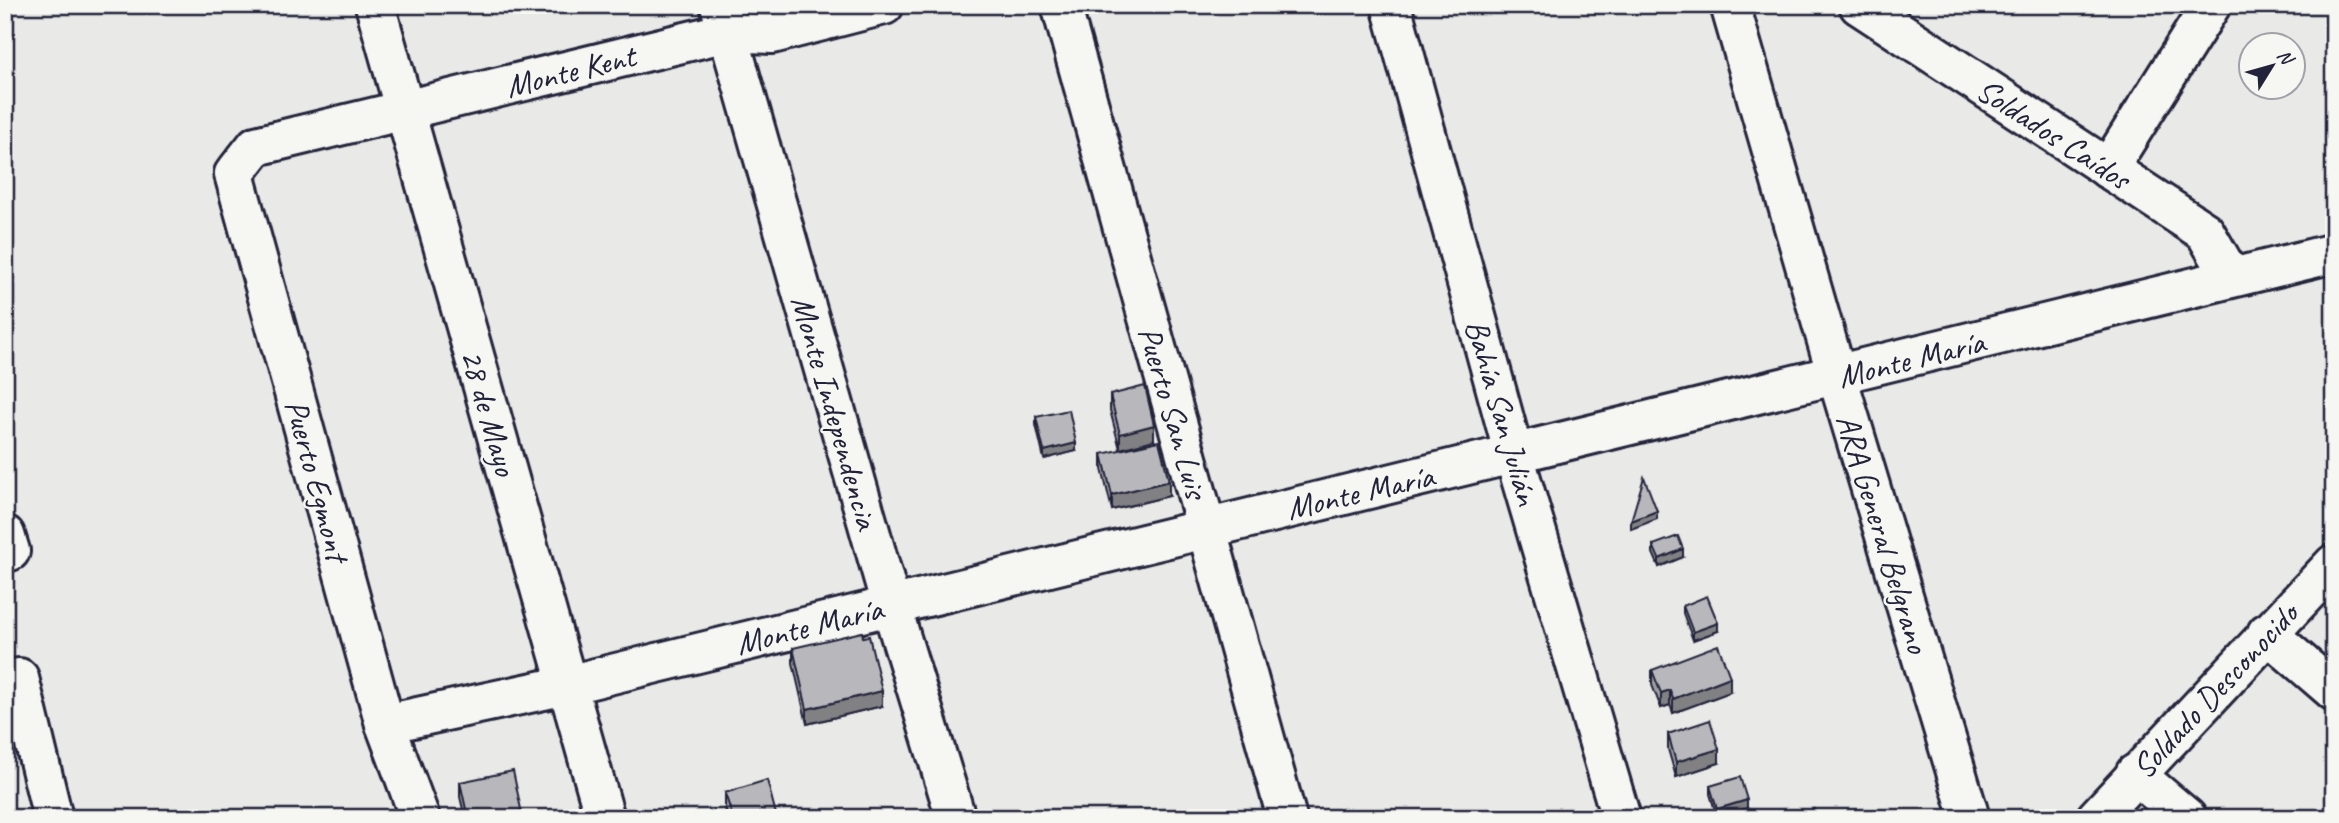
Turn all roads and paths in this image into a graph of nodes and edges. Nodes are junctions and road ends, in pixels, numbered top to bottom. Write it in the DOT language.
graph roads {
  1 [pos="375,5"];
  2 [pos="884,5"];
  3 [pos="1061,5"];
  4 [pos="1391,5"];
  5 [pos="1730,5"];
  6 [pos="1859,5"];
  7 [pos="2211,5"];
  8 [pos="723,19"];
  9 [pos="405,109"];
  10 [pos="257,146"];
  11 [pos="2108,169"];
  12 [pos="2334,253"];
  13 [pos="2231,277"];
  14 [pos="1837,376"];
  15 [pos="1514,455"];
  16 [pos="1206,527"];
  17 [pos="2334,564"];
  18 [pos="891,605"];
  19 [pos="2267,633"];
  20 [pos="5,680"];
  21 [pos="567,685"];
  22 [pos="2334,691"];
  23 [pos="385,724"];
  24 [pos="2135,774"];
  25 [pos="53,818"];
  26 [pos="420,818"];
  27 [pos="605,818"];
  28 [pos="956,818"];
  29 [pos="1287,818"];
  30 [pos="1621,818"];
  31 [pos="1970,818"];
  32 [pos="2096,818"];
  33 [pos="2187,818"];
  1 -- 9 [label="street, 28 de Mayo"];
  2 -- 8 [label="street, Monte Kent"];
  3 -- 16 [label="street, Puerto San Luis"];
  4 -- 15 [label="street, Bahía San Julián"];
  5 -- 14 [label="street, ARA General Belgrano"];
  6 -- 11 [label="street, Soldados Caídos"];
  7 -- 11 [label="street"];
  8 -- 9 [label="street, Monte Kent"];
  8 -- 18 [label="street, Monte Independencia"];
  9 -- 10 [label="street, Monte Kent"];
  9 -- 21 [label="street, 28 de Mayo"];
  10 -- 23 [label="street, Puerto Egmont"];
  11 -- 13 [label="street, Soldados Caídos"];
  12 -- 13 [label="street, Monte María"];
  13 -- 14 [label="street, Monte María"];
  14 -- 15 [label="street, Monte María"];
  14 -- 31 [label="street, ARA General Belgrano"];
  15 -- 16 [label="street, Monte María"];
  15 -- 30 [label="street, Bahía San Julián"];
  16 -- 18 [label="street, Monte María"];
  16 -- 29 [label="street, Puerto San Luis"];
  17 -- 19 [label="street, Soldado Desconocido"];
  18 -- 21 [label="street, Monte María"];
  18 -- 28 [label="street, Monte Independencia"];
  19 -- 22 [label="street"];
  19 -- 24 [label="street, Soldado Desconocido"];
  20 -- 25 [label="street"];
  21 -- 23 [label="street, Monte María"];
  21 -- 27 [label="street, 28 de Mayo"];
  23 -- 26 [label="street, Puerto Egmont"];
  24 -- 32 [label="street, Soldado Desconocido"];
  24 -- 33 [label="street"];
}
